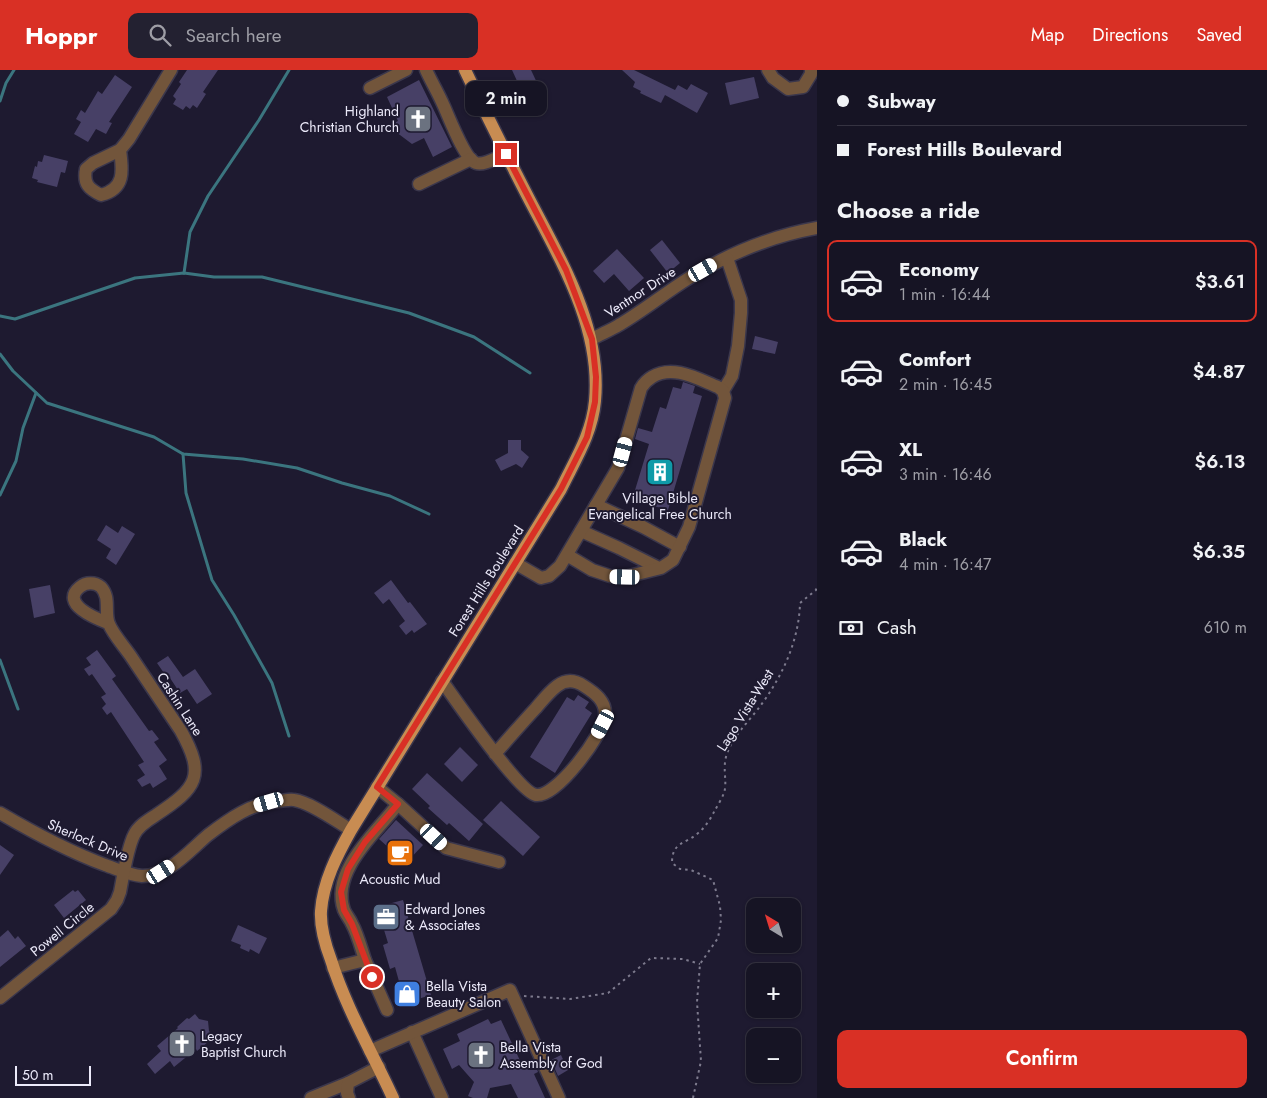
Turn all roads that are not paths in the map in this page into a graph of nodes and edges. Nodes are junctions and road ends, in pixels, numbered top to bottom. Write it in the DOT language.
graph roads {
  1 [pos="171,70"];
  2 [pos="406,70"];
  3 [pos="426,70"];
  4 [pos="465,70"];
  5 [pos="768,70"];
  6 [pos="811,70"];
  7 [pos="370,88"];
  8 [pos="120,150"];
  9 [pos="506,154"];
  10 [pos="470,159"];
  11 [pos="419,184"];
  12 [pos="817,228"];
  13 [pos="727,258"];
  14 [pos="592,339"];
  15 [pos="723,391"];
  16 [pos="596,505"];
  17 [pos="581,531"];
  18 [pos="680,547"];
  19 [pos="567,555"];
  20 [pos="515,563"];
  21 [pos="659,568"];
  22 [pos="108,623"];
  23 [pos="442,681"];
  24 [pos="495,754"];
  25 [pos="377,787"];
  26 [pos="398,804"];
  27 [pos="0,813"];
  28 [pos="351,830"];
  29 [pos="499,862"];
  30 [pos="124,872"];
  31 [pos="365,960"];
  32 [pos="333,968"];
  33 [pos="0,998"];
  34 [pos="386,1010"];
  35 [pos="412,1032"];
  36 [pos="370,1051"];
  37 [pos="379,1067"];
  38 [pos="348,1083"];
  39 [pos="311,1098"];
  40 [pos="349,1098"];
  41 [pos="393,1098"];
  42 [pos="442,1098"];
  43 [pos="559,1098"];
  1 -- 8 [label="street"];
  2 -- 7 [label="street"];
  3 -- 10 [label="street"];
  4 -- 9 [label="main road, Forest Hills Boulevard"];
  5 -- 6 [label="street"];
  9 -- 10 [label="street"];
  9 -- 14 [label="main road, Forest Hills Boulevard"];
  10 -- 11 [label="street"];
  12 -- 13 [label="street, Ventnor Drive"];
  13 -- 14 [label="street, Ventnor Drive"];
  13 -- 15 [label="street"];
  14 -- 20 [label="main road, Forest Hills Boulevard"];
  15 -- 16 [label="street"];
  15 -- 18 [label="street"];
  16 -- 17 [label="street"];
  16 -- 18 [label="street"];
  17 -- 19 [label="street"];
  17 -- 21 [label="street"];
  18 -- 21 [label="street"];
  19 -- 20 [label="street"];
  19 -- 21 [label="street"];
  20 -- 23 [label="main road, Forest Hills Boulevard"];
  22 -- 30 [label="street, Cashin Lane"];
  23 -- 24 [label="street"];
  23 -- 25 [label="main road, Forest Hills Boulevard"];
  24 -- 24 [label="street"];
  25 -- 26 [label="street"];
  25 -- 28 [label="main road, Forest Hills Boulevard"];
  26 -- 29 [label="street"];
  26 -- 31 [label="street"];
  27 -- 30 [label="street, Sherlock Drive"];
  28 -- 30 [label="street, Sherlock Drive"];
  28 -- 32 [label="main road, Forest Hills Boulevard"];
  30 -- 33 [label="street, Powell Circle"];
  31 -- 32 [label="street"];
  31 -- 34 [label="street"];
  32 -- 36 [label="main road, Forest Hills Boulevard"];
  35 -- 36 [label="street"];
  35 -- 42 [label="street"];
  35 -- 43 [label="street"];
  36 -- 37 [label="main road, Forest Hills Boulevard"];
  37 -- 38 [label="street"];
  37 -- 41 [label="main road, Forest Hills Boulevard"];
  38 -- 39 [label="street"];
  38 -- 40 [label="street"];
}
